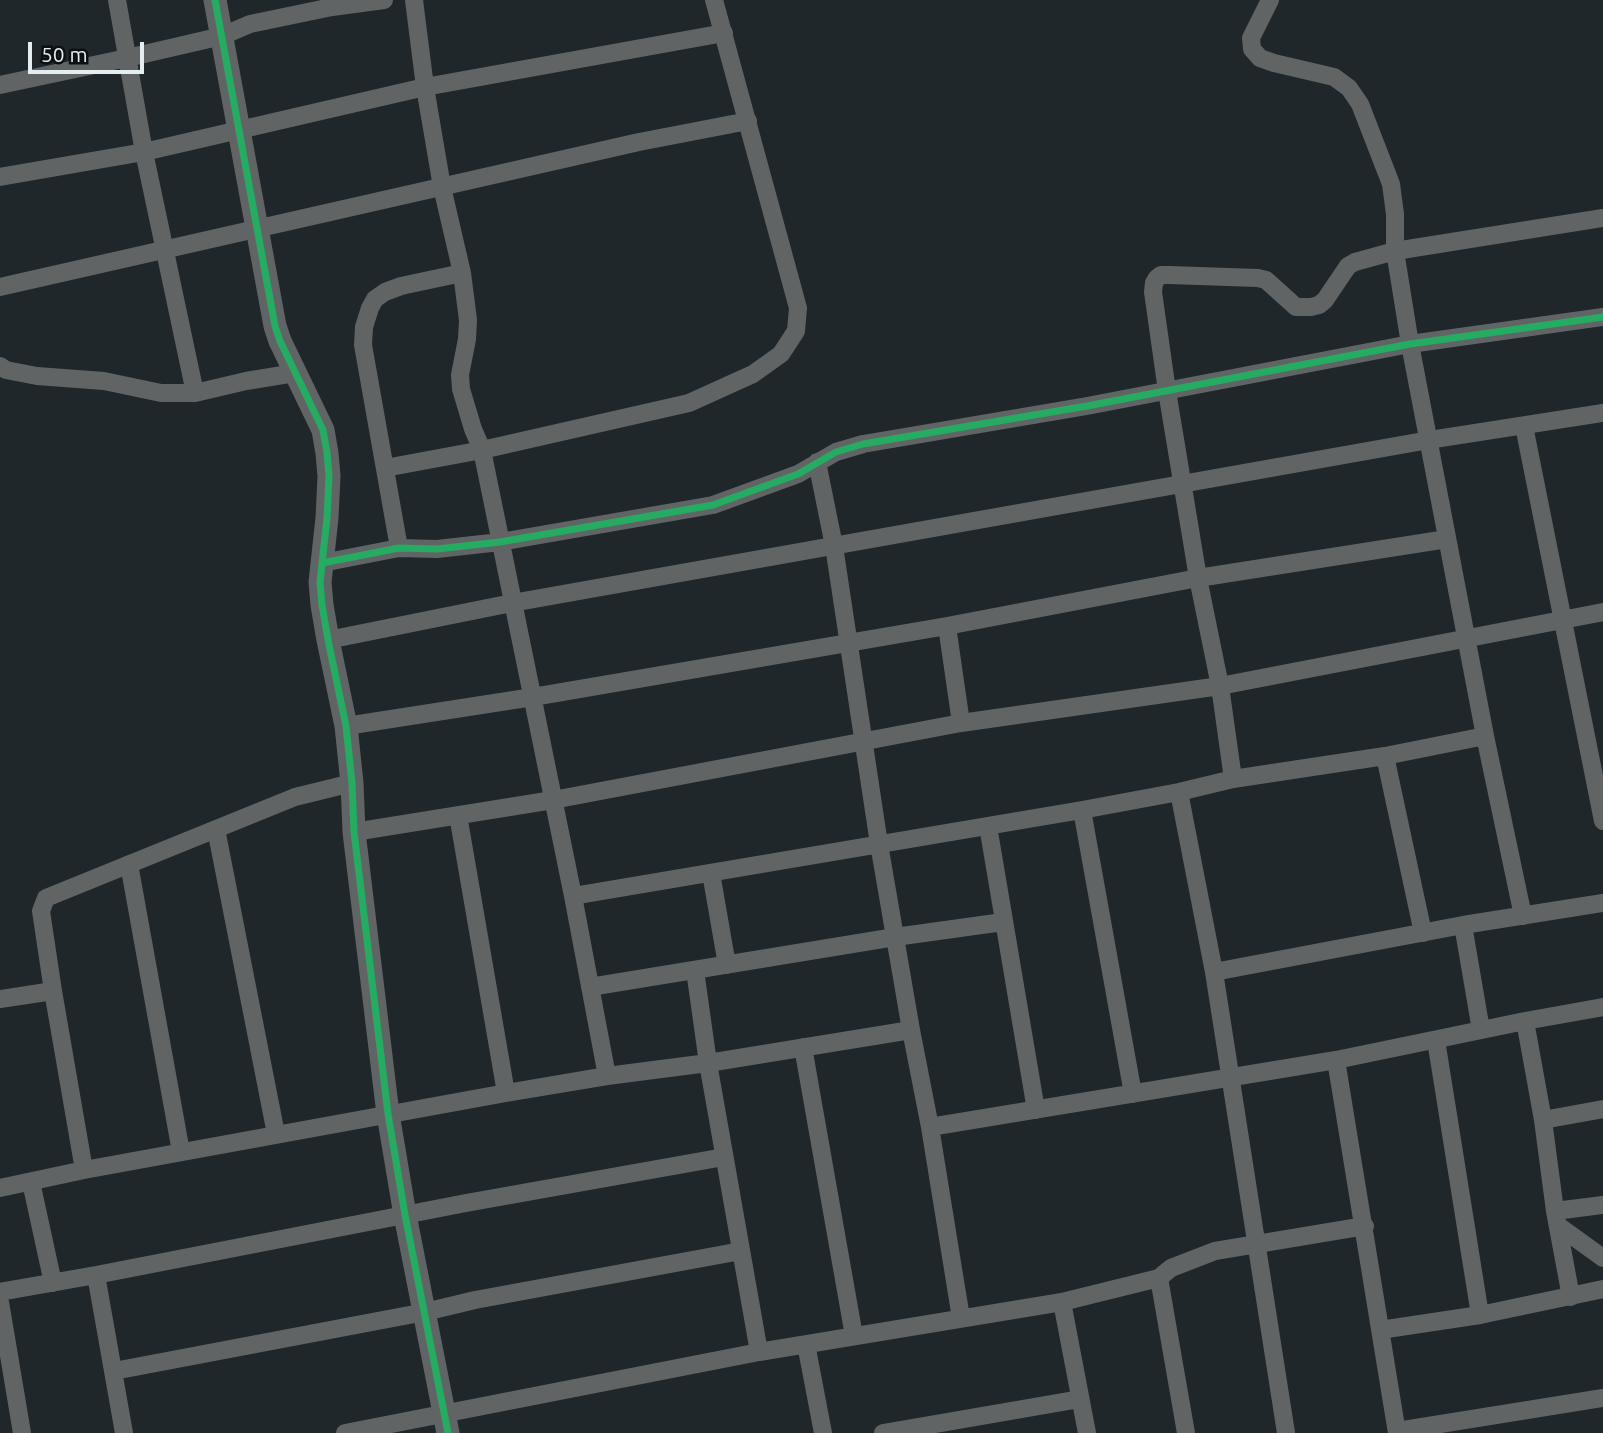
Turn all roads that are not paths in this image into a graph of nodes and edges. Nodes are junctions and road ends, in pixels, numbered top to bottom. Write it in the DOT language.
graph roads {
  1 [pos="117,0"];
  2 [pos="215,0"];
  3 [pos="384,0"];
  4 [pos="414,0"];
  5 [pos="714,0"];
  6 [pos="1270,0"];
  7 [pos="724,33"];
  8 [pos="222,36"];
  9 [pos="127,58"];
  10 [pos="0,85"];
  11 [pos="425,87"];
  12 [pos="748,121"];
  13 [pos="240,131"];
  14 [pos="144,152"];
  15 [pos="0,177"];
  16 [pos="442,187"];
  17 [pos="1603,218"];
  18 [pos="256,229"];
  19 [pos="164,249"];
  20 [pos="1395,251"];
  21 [pos="461,273"];
  22 [pos="0,287"];
  23 [pos="1603,317"];
  24 [pos="1410,344"];
  25 [pos="0,366"];
  26 [pos="295,373"];
  27 [pos="1167,391"];
  28 [pos="195,393"];
  29 [pos="1603,413"];
  30 [pos="1524,426"];
  31 [pos="1429,440"];
  32 [pos="482,450"];
  33 [pos="817,462"];
  34 [pos="385,468"];
  35 [pos="1182,484"];
  36 [pos="1447,539"];
  37 [pos="500,542"];
  38 [pos="834,547"];
  39 [pos="399,548"];
  40 [pos="322,563"];
  41 [pos="1198,578"];
  42 [pos="512,603"];
  43 [pos="1603,612"];
  44 [pos="1562,620"];
  45 [pos="947,626"];
  46 [pos="1467,639"];
  47 [pos="328,640"];
  48 [pos="848,643"];
  49 [pos="1220,685"];
  50 [pos="533,697"];
  51 [pos="961,723"];
  52 [pos="346,726"];
  53 [pos="1485,736"];
  54 [pos="863,741"];
  55 [pos="1385,756"];
  56 [pos="1233,779"];
  57 [pos="352,783"];
  58 [pos="1179,792"];
  59 [pos="553,800"];
  60 [pos="1082,810"];
  61 [pos="458,816"];
  62 [pos="1603,821"];
  63 [pos="988,826"];
  64 [pos="216,829"];
  65 [pos="354,832"];
  66 [pos="879,844"];
  67 [pos="129,864"];
  68 [pos="711,873"];
  69 [pos="573,896"];
  70 [pos="1603,903"];
  71 [pos="1523,916"];
  72 [pos="1003,922"];
  73 [pos="1463,925"];
  74 [pos="1423,933"];
  75 [pos="895,937"];
  76 [pos="727,965"];
  77 [pos="695,970"];
  78 [pos="1214,972"];
  79 [pos="590,987"];
  80 [pos="53,990"];
  81 [pos="0,999"];
  82 [pos="1603,1007"];
  83 [pos="1525,1021"];
  84 [pos="911,1030"];
  85 [pos="1481,1030"];
  86 [pos="1436,1040"];
  87 [pos="803,1047"];
  88 [pos="1336,1060"];
  89 [pos="708,1063"];
  90 [pos="607,1076"];
  91 [pos="1230,1079"];
  92 [pos="506,1093"];
  93 [pos="1133,1094"];
  94 [pos="1603,1109"];
  95 [pos="1036,1110"];
  96 [pos="388,1114"];
  97 [pos="1544,1120"];
  98 [pos="930,1127"];
  99 [pos="276,1135"];
  100 [pos="181,1152"];
  101 [pos="724,1157"];
  102 [pos="84,1170"];
  103 [pos="31,1182"];
  104 [pos="0,1188"];
  105 [pos="1603,1205"];
  106 [pos="405,1215"];
  107 [pos="1558,1219"];
  108 [pos="1365,1226"];
  109 [pos="1256,1244"];
  110 [pos="741,1251"];
  111 [pos="1603,1258"];
  112 [pos="96,1275"];
  113 [pos="1159,1278"];
  114 [pos="53,1283"];
  115 [pos="1603,1289"];
  116 [pos="0,1292"];
  117 [pos="1571,1297"];
  118 [pos="0,1302"];
  119 [pos="1062,1302"];
  120 [pos="425,1312"];
  121 [pos="1480,1315"];
  122 [pos="961,1318"];
  123 [pos="1380,1330"];
  124 [pos="854,1336"];
  125 [pos="806,1344"];
  126 [pos="759,1352"];
  127 [pos="114,1371"];
  128 [pos="1603,1398"];
  129 [pos="1080,1399"];
  130 [pos="446,1423"];
  131 [pos="954,1427"];
  132 [pos="1397,1432"];
  133 [pos="22,1433"];
  134 [pos="124,1433"];
  135 [pos="345,1433"];
  136 [pos="822,1433"];
  137 [pos="883,1433"];
  138 [pos="1087,1433"];
  139 [pos="1186,1433"];
  140 [pos="1286,1433"];
  1 -- 9 [label="street"];
  2 -- 8 [label="street"];
  3 -- 8 [label="street"];
  4 -- 11 [label="street"];
  5 -- 7 [label="street"];
  6 -- 20 [label="street"];
  7 -- 11 [label="street"];
  7 -- 12 [label="street"];
  8 -- 9 [label="street"];
  8 -- 13 [label="street"];
  9 -- 10 [label="street"];
  9 -- 14 [label="street"];
  11 -- 13 [label="street"];
  11 -- 16 [label="street"];
  12 -- 16 [label="street"];
  12 -- 32 [label="street"];
  13 -- 14 [label="street"];
  13 -- 18 [label="street"];
  14 -- 15 [label="street"];
  14 -- 19 [label="street"];
  16 -- 18 [label="street"];
  16 -- 21 [label="street"];
  17 -- 20 [label="street"];
  18 -- 19 [label="street"];
  18 -- 26 [label="street"];
  19 -- 22 [label="street"];
  19 -- 28 [label="street"];
  20 -- 24 [label="street"];
  20 -- 27 [label="street"];
  21 -- 32 [label="street"];
  21 -- 34 [label="street"];
  23 -- 24 [label="street"];
  24 -- 27 [label="street"];
  24 -- 31 [label="street"];
  25 -- 28 [label="street"];
  26 -- 28 [label="street"];
  26 -- 40 [label="street"];
  27 -- 33 [label="street"];
  27 -- 35 [label="street"];
  29 -- 30 [label="street"];
  30 -- 31 [label="street"];
  30 -- 44 [label="street"];
  31 -- 35 [label="street"];
  31 -- 36 [label="street"];
  32 -- 34 [label="street"];
  32 -- 37 [label="street"];
  33 -- 37 [label="street"];
  33 -- 38 [label="street"];
  34 -- 39 [label="street"];
  35 -- 38 [label="street"];
  35 -- 41 [label="street"];
  36 -- 41 [label="street"];
  36 -- 46 [label="street"];
  37 -- 39 [label="street"];
  37 -- 42 [label="street"];
  38 -- 42 [label="street"];
  38 -- 48 [label="street"];
  39 -- 40 [label="street"];
  40 -- 47 [label="street"];
  41 -- 45 [label="street"];
  41 -- 49 [label="street"];
  42 -- 47 [label="street"];
  42 -- 50 [label="street"];
  43 -- 44 [label="street"];
  44 -- 46 [label="street"];
  44 -- 62 [label="street"];
  45 -- 48 [label="street"];
  45 -- 51 [label="street"];
  46 -- 49 [label="street"];
  46 -- 53 [label="street"];
  47 -- 52 [label="street"];
  48 -- 50 [label="street"];
  48 -- 54 [label="street"];
  49 -- 51 [label="street"];
  49 -- 56 [label="street"];
  50 -- 52 [label="street"];
  50 -- 59 [label="street"];
  51 -- 54 [label="street"];
  52 -- 57 [label="street"];
  53 -- 55 [label="street"];
  53 -- 71 [label="street"];
  54 -- 59 [label="street"];
  54 -- 66 [label="street"];
  55 -- 56 [label="street"];
  55 -- 74 [label="street"];
  56 -- 58 [label="street"];
  57 -- 64 [label="street"];
  57 -- 65 [label="street"];
  58 -- 60 [label="street"];
  58 -- 78 [label="street"];
  59 -- 61 [label="street"];
  59 -- 69 [label="street"];
  60 -- 63 [label="street"];
  60 -- 93 [label="street"];
  61 -- 65 [label="street"];
  61 -- 92 [label="street"];
  63 -- 66 [label="street"];
  63 -- 72 [label="street"];
  64 -- 67 [label="street"];
  64 -- 99 [label="street"];
  65 -- 96 [label="street"];
  66 -- 68 [label="street"];
  66 -- 75 [label="street"];
  67 -- 80 [label="street"];
  67 -- 100 [label="street"];
  68 -- 69 [label="street"];
  68 -- 76 [label="street"];
  69 -- 79 [label="street"];
  70 -- 71 [label="street"];
  71 -- 73 [label="street"];
  72 -- 75 [label="street"];
  72 -- 95 [label="street"];
  73 -- 74 [label="street"];
  73 -- 85 [label="street"];
  74 -- 78 [label="street"];
  75 -- 76 [label="street"];
  75 -- 84 [label="street"];
  76 -- 77 [label="street"];
  77 -- 79 [label="street"];
  77 -- 89 [label="street"];
  78 -- 91 [label="street"];
  79 -- 90 [label="street"];
  80 -- 81 [label="street"];
  80 -- 102 [label="street"];
  82 -- 83 [label="street"];
  83 -- 85 [label="street"];
  83 -- 97 [label="street"];
  84 -- 87 [label="street"];
  84 -- 98 [label="street"];
  85 -- 86 [label="street"];
  86 -- 88 [label="street"];
  86 -- 121 [label="street"];
  87 -- 89 [label="street"];
  87 -- 124 [label="street"];
  88 -- 91 [label="street"];
  88 -- 108 [label="street"];
  89 -- 90 [label="street"];
  89 -- 101 [label="street"];
  90 -- 92 [label="street"];
  91 -- 93 [label="street"];
  91 -- 109 [label="street"];
  92 -- 96 [label="street"];
  93 -- 95 [label="street"];
  94 -- 97 [label="street"];
  95 -- 98 [label="street"];
  96 -- 99 [label="street"];
  96 -- 106 [label="street"];
  97 -- 107 [label="street"];
  98 -- 122 [label="street"];
  99 -- 100 [label="street"];
  100 -- 102 [label="street"];
  101 -- 106 [label="street"];
  101 -- 110 [label="street"];
  102 -- 103 [label="street"];
  103 -- 104 [label="street"];
  103 -- 114 [label="street"];
  105 -- 107 [label="street"];
  106 -- 112 [label="street"];
  106 -- 120 [label="street"];
  107 -- 111 [label="street"];
  107 -- 117 [label="street"];
  108 -- 109 [label="street"];
  108 -- 123 [label="street"];
  109 -- 113 [label="street"];
  109 -- 140 [label="street"];
  110 -- 120 [label="street"];
  110 -- 126 [label="street"];
  112 -- 114 [label="street"];
  112 -- 127 [label="street"];
  113 -- 119 [label="street"];
  113 -- 139 [label="street"];
  114 -- 116 [label="street"];
  115 -- 117 [label="street"];
  117 -- 121 [label="street"];
  118 -- 133 [label="street"];
  119 -- 122 [label="street"];
  119 -- 129 [label="street"];
  120 -- 127 [label="street"];
  120 -- 130 [label="street"];
  121 -- 123 [label="street"];
  122 -- 124 [label="street"];
  123 -- 132 [label="street"];
  124 -- 125 [label="street"];
  125 -- 126 [label="street"];
  125 -- 136 [label="street"];
  126 -- 130 [label="street"];
  127 -- 134 [label="street"];
  128 -- 132 [label="street"];
  129 -- 131 [label="street"];
  129 -- 138 [label="street"];
  130 -- 135 [label="street"];
  131 -- 137 [label="street"];
}
